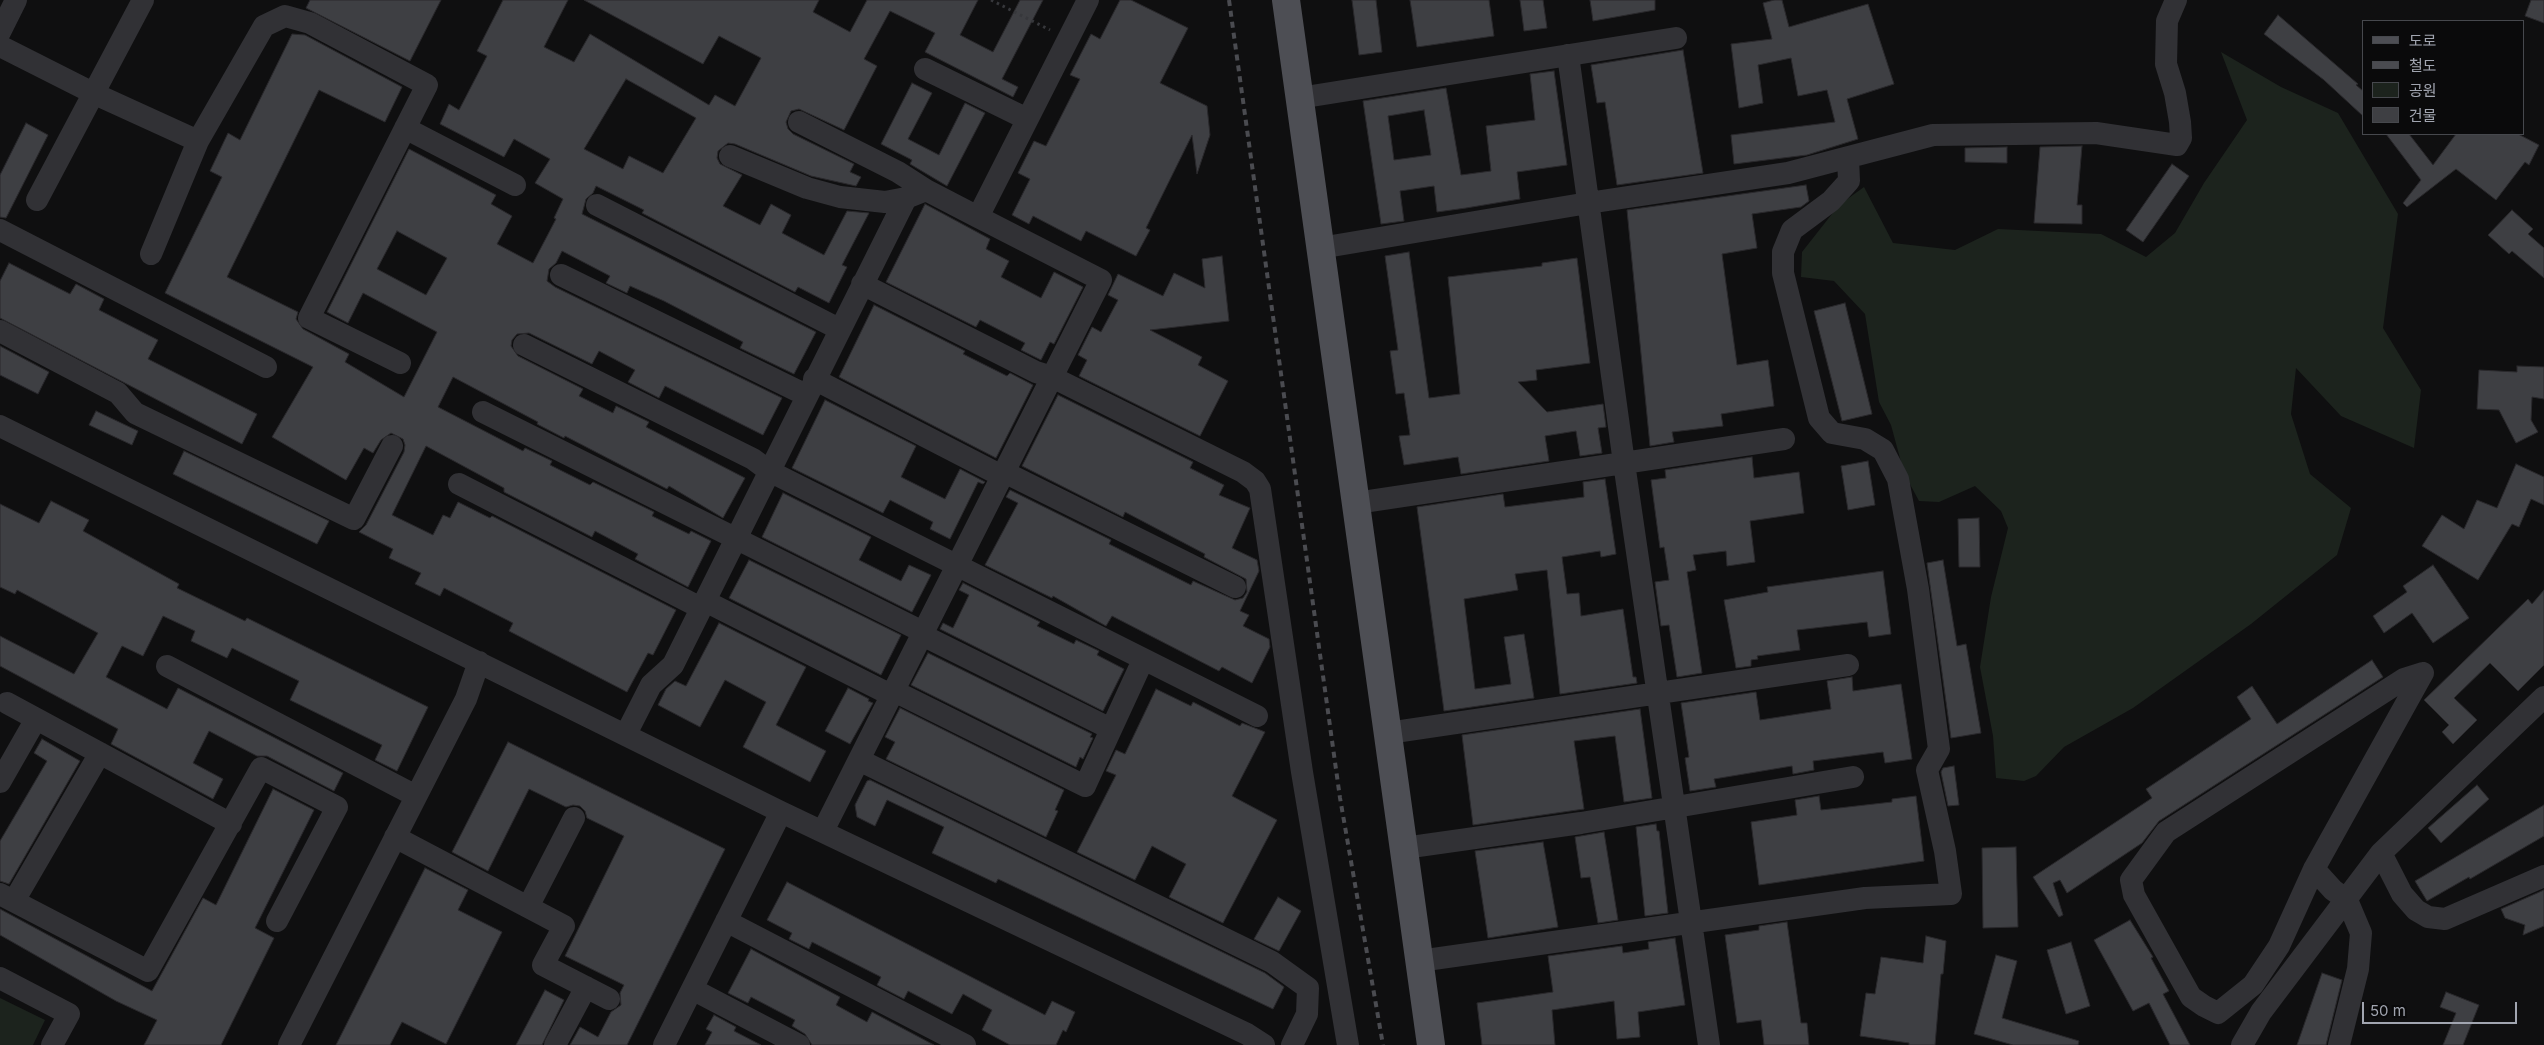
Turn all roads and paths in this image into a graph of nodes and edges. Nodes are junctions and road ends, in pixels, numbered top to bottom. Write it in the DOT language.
graph roads {
  1 [pos="16,0"];
  2 [pos="143,0"];
  3 [pos="991,0"];
  4 [pos="1088,0"];
  5 [pos="1286,0"];
  6 [pos="2176,0"];
  7 [pos="0,32"];
  8 [pos="1676,38"];
  9 [pos="1068,39"];
  10 [pos="0,46"];
  11 [pos="1568,55"];
  12 [pos="925,69"];
  13 [pos="95,94"];
  14 [pos="1300,98"];
  15 [pos="1027,119"];
  16 [pos="799,122"];
  17 [pos="405,128"];
  18 [pos="198,141"];
  19 [pos="730,156"];
  20 [pos="1848,158"];
  21 [pos="515,185"];
  22 [pos="916,194"];
  23 [pos="37,200"];
  24 [pos="1588,203"];
  25 [pos="597,205"];
  26 [pos="978,217"];
  27 [pos="1,234"];
  28 [pos="1320,248"];
  29 [pos="152,254"];
  30 [pos="561,275"];
  31 [pos="862,284"];
  32 [pos="839,329"];
  33 [pos="0,331"];
  34 [pos="524,345"];
  35 [pos="400,363"];
  36 [pos="266,367"];
  37 [pos="1052,377"];
  38 [pos="810,387"];
  39 [pos="483,412"];
  40 [pos="0,426"];
  41 [pos="1784,439"];
  42 [pos="392,446"];
  43 [pos="1624,463"];
  44 [pos="769,471"];
  45 [pos="1003,474"];
  46 [pos="459,484"];
  47 [pos="1356,503"];
  48 [pos="735,538"];
  49 [pos="957,566"];
  50 [pos="1235,588"];
  51 [pos="703,604"];
  52 [pos="922,635"];
  53 [pos="1143,660"];
  54 [pos="479,662"];
  55 [pos="1848,664"];
  56 [pos="168,666"];
  57 [pos="892,693"];
  58 [pos="1658,693"];
  59 [pos="2544,697"];
  60 [pos="7,703"];
  61 [pos="1257,716"];
  62 [pos="36,719"];
  63 [pos="1111,729"];
  64 [pos="1388,733"];
  65 [pos="626,734"];
  66 [pos="100,753"];
  67 [pos="858,760"];
  68 [pos="1853,777"];
  69 [pos="0,782"];
  70 [pos="416,796"];
  71 [pos="1674,807"];
  72 [pos="781,812"];
  73 [pos="574,818"];
  74 [pos="231,824"];
  75 [pos="823,830"];
  76 [pos="395,838"];
  77 [pos="1404,848"];
  78 [pos="2381,853"];
  79 [pos="2314,869"];
  80 [pos="2544,876"];
  81 [pos="7,898"];
  82 [pos="2347,900"];
  83 [pos="528,907"];
  84 [pos="277,921"];
  85 [pos="726,921"];
  86 [pos="1691,921"];
  87 [pos="1420,961"];
  88 [pos="0,978"];
  89 [pos="586,987"];
  90 [pos="692,989"];
  91 [pos="609,999"];
  92 [pos="52,1045"];
  93 [pos="289,1045"];
  94 [pos="555,1045"];
  95 [pos="664,1045"];
  96 [pos="799,1045"];
  97 [pos="965,1045"];
  98 [pos="1264,1045"];
  99 [pos="1292,1045"];
  100 [pos="1348,1045"];
  101 [pos="1431,1045"];
  102 [pos="1709,1045"];
  103 [pos="2242,1045"];
  104 [pos="2339,1045"];
  1 -- 7 [label="street"];
  2 -- 13 [label="street"];
  3 -- 9 [label="path"];
  4 -- 9 [label="street"];
  5 -- 14 [label="main road"];
  6 -- 20 [label="street"];
  8 -- 11 [label="street"];
  9 -- 15 [label="street"];
  10 -- 13 [label="street"];
  11 -- 14 [label="street"];
  11 -- 24 [label="street"];
  12 -- 15 [label="street"];
  13 -- 18 [label="street"];
  13 -- 23 [label="street"];
  14 -- 28 [label="main road"];
  15 -- 26 [label="street"];
  16 -- 22 [label="street"];
  17 -- 18 [label="street"];
  17 -- 21 [label="street"];
  17 -- 35 [label="street"];
  18 -- 29 [label="street"];
  19 -- 22 [label="street"];
  20 -- 24 [label="street"];
  20 -- 86 [label="street"];
  22 -- 26 [label="street"];
  22 -- 31 [label="street"];
  24 -- 28 [label="street"];
  24 -- 43 [label="street"];
  25 -- 32 [label="street"];
  26 -- 37 [label="street"];
  27 -- 36 [label="street"];
  28 -- 47 [label="main road"];
  30 -- 38 [label="street"];
  31 -- 32 [label="street"];
  31 -- 37 [label="street"];
  32 -- 38 [label="street"];
  33 -- 42 [label="street"];
  34 -- 44 [label="street"];
  37 -- 45 [label="street"];
  37 -- 100 [label="street"];
  38 -- 44 [label="street"];
  38 -- 45 [label="street"];
  39 -- 48 [label="street"];
  40 -- 54 [label="street"];
  41 -- 43 [label="street"];
  43 -- 47 [label="street"];
  43 -- 58 [label="street"];
  44 -- 48 [label="street"];
  44 -- 49 [label="street"];
  45 -- 49 [label="street"];
  45 -- 50 [label="street"];
  46 -- 51 [label="street"];
  47 -- 64 [label="main road"];
  48 -- 51 [label="street"];
  48 -- 52 [label="street"];
  49 -- 52 [label="street"];
  49 -- 53 [label="street"];
  51 -- 57 [label="street"];
  51 -- 65 [label="street"];
  52 -- 57 [label="street"];
  52 -- 63 [label="street"];
  53 -- 61 [label="street"];
  53 -- 63 [label="street"];
  54 -- 65 [label="street"];
  54 -- 70 [label="street"];
  55 -- 58 [label="street"];
  56 -- 70 [label="street"];
  57 -- 63 [label="street"];
  57 -- 67 [label="street"];
  58 -- 64 [label="street"];
  58 -- 71 [label="street"];
  59 -- 78 [label="street"];
  60 -- 62 [label="street"];
  62 -- 66 [label="street"];
  62 -- 69 [label="street"];
  64 -- 77 [label="main road"];
  65 -- 72 [label="street"];
  66 -- 74 [label="street"];
  66 -- 81 [label="street"];
  67 -- 75 [label="street"];
  67 -- 99 [label="street"];
  68 -- 71 [label="street"];
  70 -- 76 [label="street"];
  71 -- 77 [label="street"];
  71 -- 86 [label="street"];
  72 -- 75 [label="street"];
  72 -- 85 [label="street"];
  73 -- 83 [label="street"];
  74 -- 81 [label="street"];
  74 -- 84 [label="street"];
  75 -- 98 [label="street"];
  76 -- 83 [label="street"];
  76 -- 93 [label="street"];
  77 -- 87 [label="main road"];
  78 -- 80 [label="street"];
  78 -- 82 [label="street"];
  79 -- 79 [label="street"];
  79 -- 82 [label="street"];
  82 -- 103 [label="street"];
  82 -- 104 [label="street"];
  83 -- 89 [label="street"];
  85 -- 90 [label="street"];
  85 -- 97 [label="street"];
  86 -- 87 [label="street"];
  86 -- 102 [label="street"];
  87 -- 101 [label="main road"];
  88 -- 92 [label="street"];
  89 -- 91 [label="street"];
  89 -- 94 [label="street"];
  90 -- 95 [label="street"];
  90 -- 96 [label="street"];
}
